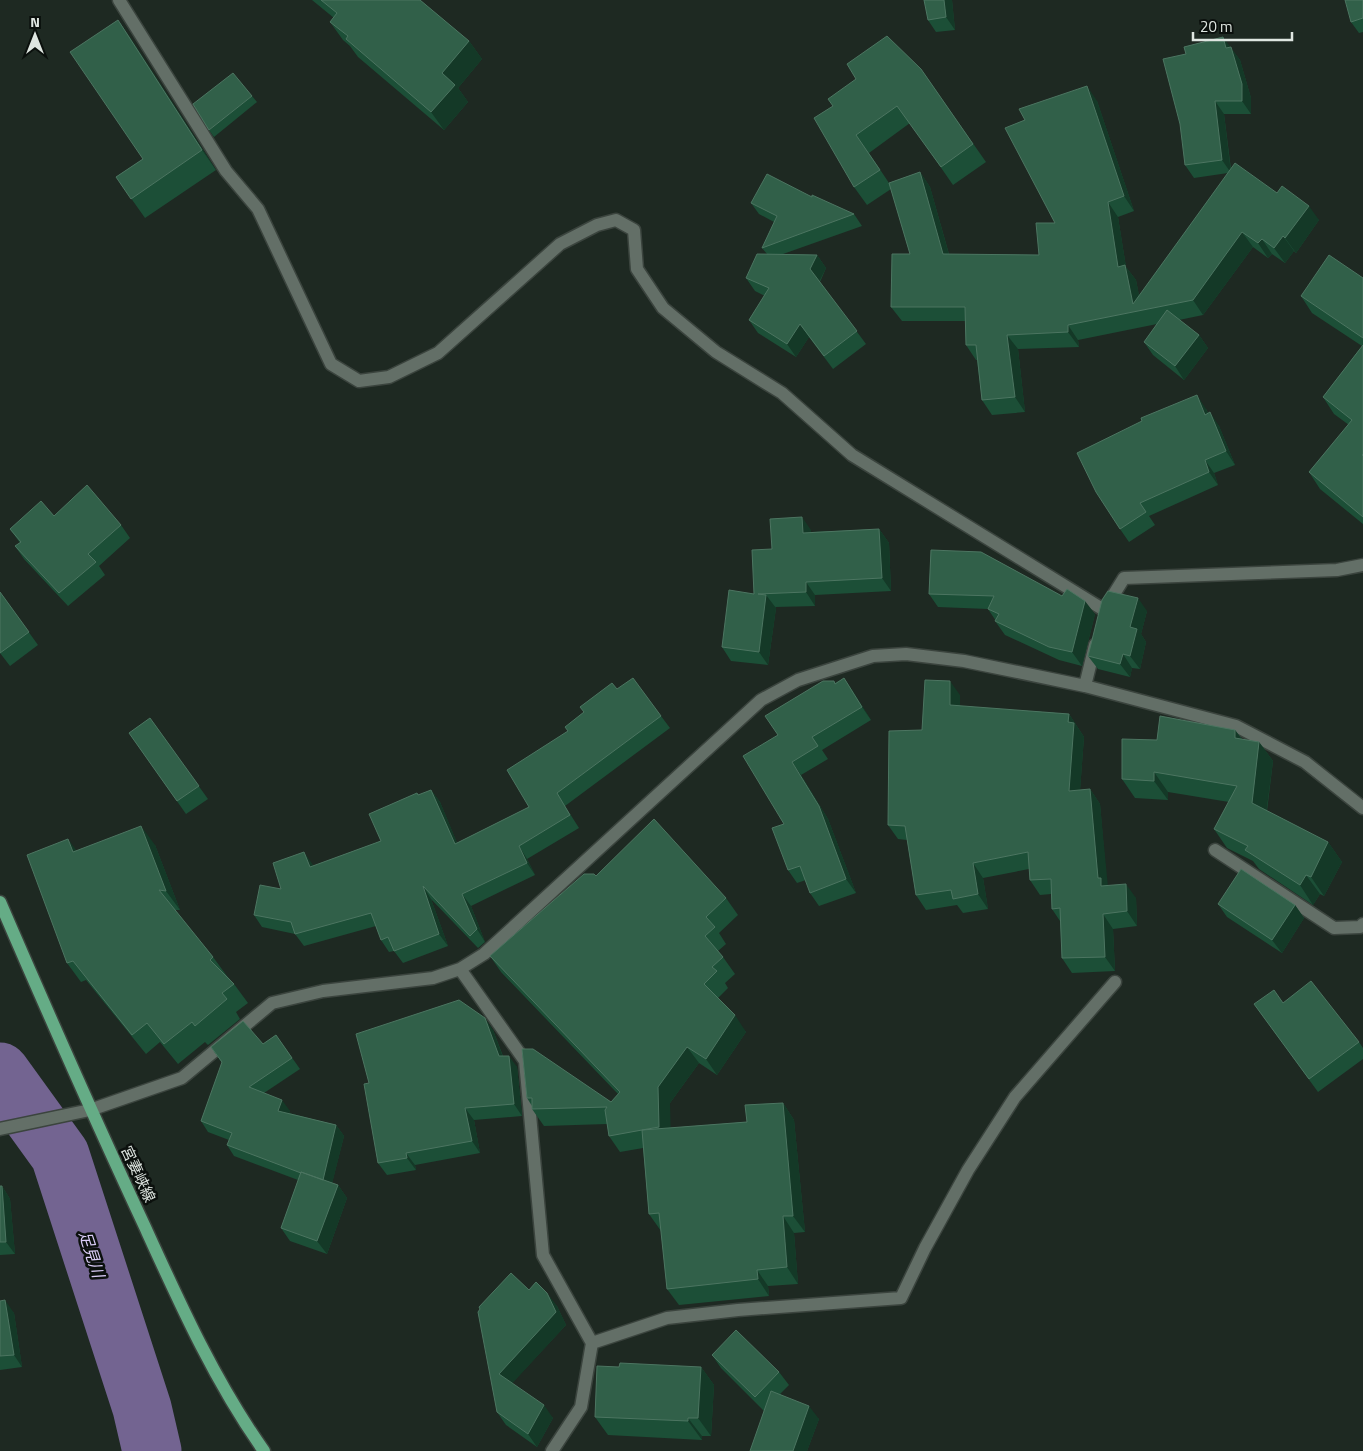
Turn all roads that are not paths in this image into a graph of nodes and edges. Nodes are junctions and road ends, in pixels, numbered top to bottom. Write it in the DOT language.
graph roads {
  1 [pos="119,0"];
  2 [pos="1363,565"];
  3 [pos="1101,620"];
  4 [pos="1085,686"];
  5 [pos="1363,808"];
  6 [pos="1215,850"];
  7 [pos="0,902"];
  8 [pos="1363,924"];
  9 [pos="460,969"];
  10 [pos="1115,982"];
  11 [pos="90,1110"];
  12 [pos="0,1129"];
  13 [pos="592,1343"];
  14 [pos="264,1451"];
  15 [pos="552,1451"];
  1 -- 3 [label="street"];
  2 -- 3 [label="street"];
  3 -- 4 [label="street"];
  4 -- 5 [label="street"];
  4 -- 9 [label="street"];
  6 -- 8 [label="street"];
  7 -- 11 [label="main road, 宮妻峡線"];
  9 -- 11 [label="street"];
  9 -- 13 [label="street"];
  10 -- 13 [label="street"];
  11 -- 12 [label="street"];
  11 -- 14 [label="main road, 宮妻峡線"];
  13 -- 15 [label="street"];
}
